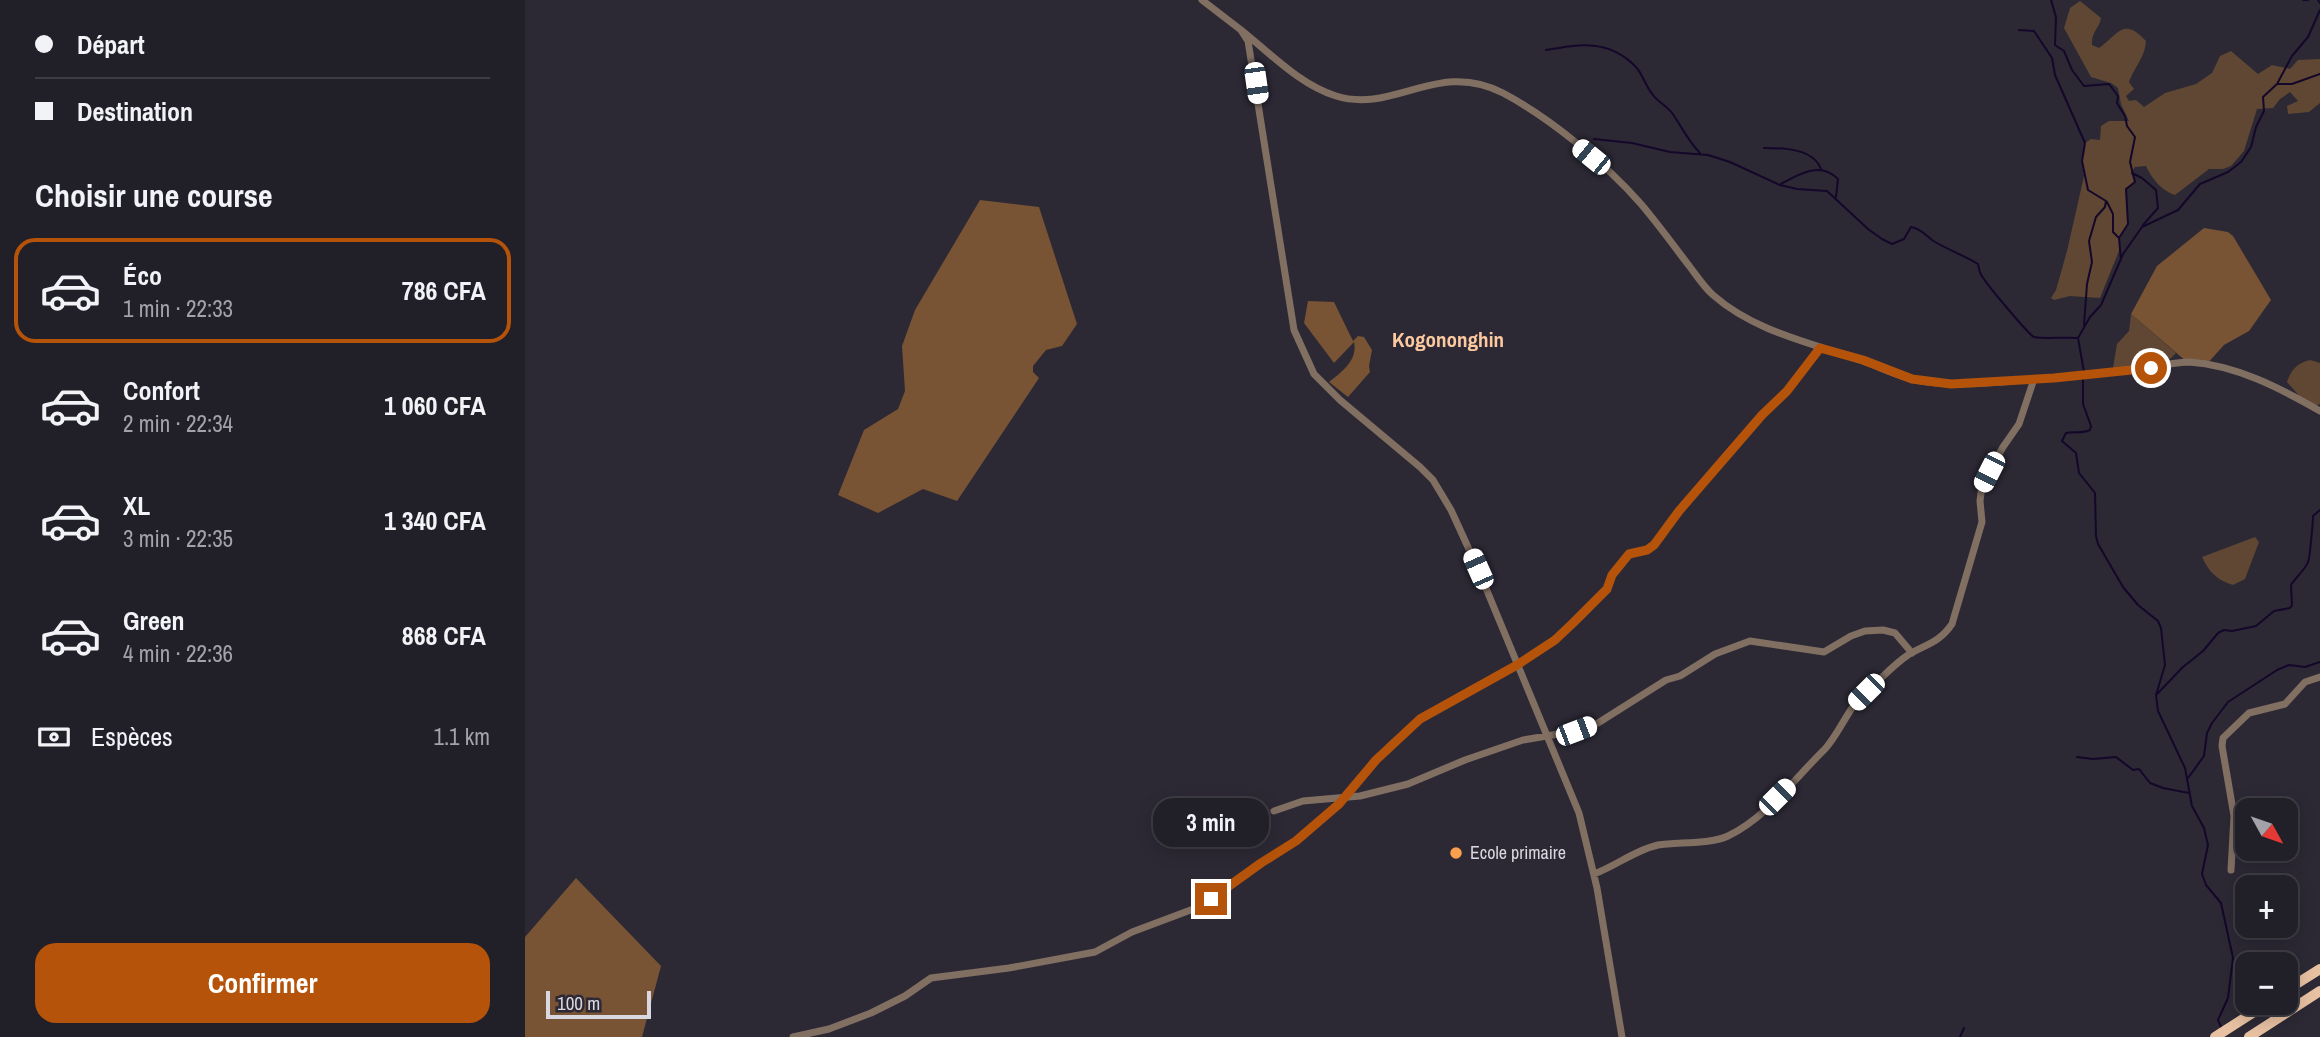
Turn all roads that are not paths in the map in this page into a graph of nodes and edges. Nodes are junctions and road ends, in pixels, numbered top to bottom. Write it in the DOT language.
graph roads {
  1 [pos="1202,0"];
  2 [pos="1241,30"];
  3 [pos="1820,348"];
  4 [pos="2034,379"];
  5 [pos="2320,411"];
  6 [pos="1912,653"];
  7 [pos="1517,665"];
  8 [pos="2320,677"];
  9 [pos="1547,735"];
  10 [pos="1345,797"];
  11 [pos="1273,811"];
  12 [pos="2231,870"];
  13 [pos="1594,874"];
  14 [pos="2320,969"];
  15 [pos="2298,983"];
  16 [pos="2320,990"];
  17 [pos="2249,1015"];
  18 [pos="793,1037"];
  19 [pos="1622,1037"];
  20 [pos="2215,1037"];
  21 [pos="2249,1037"];
  1 -- 2 [label="street"];
  2 -- 3 [label="street"];
  2 -- 7 [label="street"];
  3 -- 4 [label="street"];
  3 -- 7 [label="street"];
  4 -- 5 [label="street"];
  4 -- 6 [label="street"];
  6 -- 9 [label="street"];
  6 -- 13 [label="street"];
  7 -- 9 [label="street"];
  7 -- 10 [label="street"];
  8 -- 12 [label="street"];
  9 -- 10 [label="street"];
  9 -- 13 [label="street"];
  10 -- 11 [label="street"];
  10 -- 18 [label="street"];
  13 -- 19 [label="street"];
  14 -- 15 [label="highway"];
  16 -- 21 [label="highway"];
  17 -- 20 [label="highway"];
}
